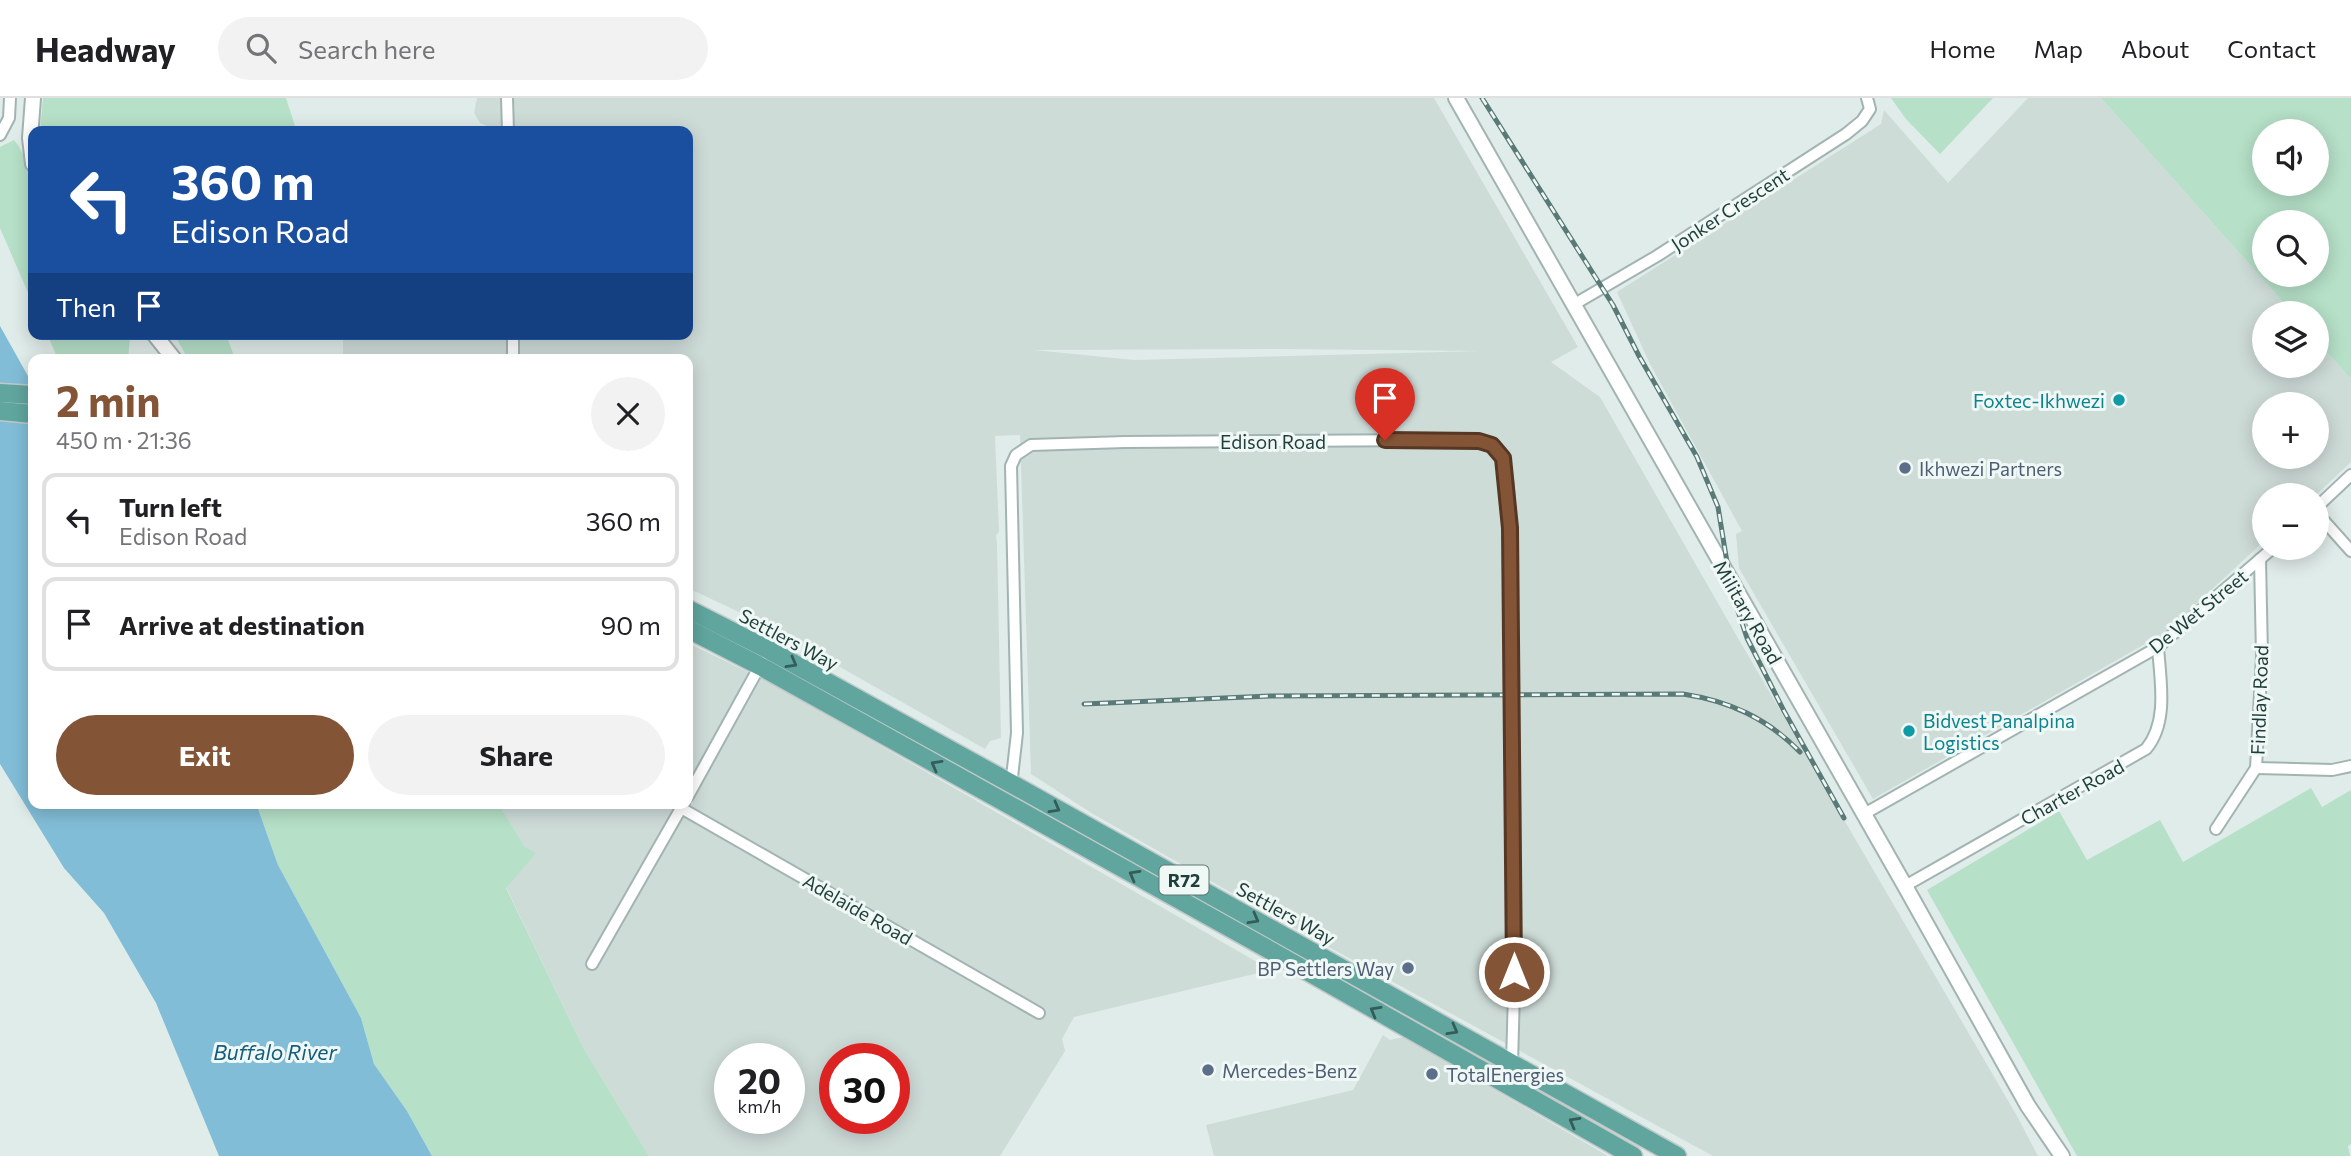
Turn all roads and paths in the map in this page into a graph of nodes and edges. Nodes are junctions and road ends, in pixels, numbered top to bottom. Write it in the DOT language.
graph roads {
  1 [pos="10,98"];
  2 [pos="33,98"];
  3 [pos="508,98"];
  4 [pos="1457,98"];
  5 [pos="1867,98"];
  6 [pos="31,126"];
  7 [pos="508,126"];
  8 [pos="0,135"];
  9 [pos="1573,306"];
  10 [pos="159,340"];
  11 [pos="170,354"];
  12 [pos="0,393"];
  13 [pos="28,395"];
  14 [pos="0,411"];
  15 [pos="28,414"];
  16 [pos="2351,475"];
  17 [pos="2329,496"];
  18 [pos="2329,526"];
  19 [pos="2351,551"];
  20 [pos="2259,560"];
  21 [pos="2260,560"];
  22 [pos="693,612"];
  23 [pos="693,631"];
  24 [pos="2158,647"];
  25 [pos="764,658"];
  26 [pos="2351,766"];
  27 [pos="2256,768"];
  28 [pos="1012,785"];
  29 [pos="693,787"];
  30 [pos="1006,804"];
  31 [pos="679,809"];
  32 [pos="688,809"];
  33 [pos="1864,814"];
  34 [pos="2216,829"];
  35 [pos="1905,886"];
  36 [pos="592,964"];
  37 [pos="1040,1013"];
  38 [pos="1512,1063"];
  39 [pos="1502,1082"];
  40 [pos="2040,1125"];
  41 [pos="1633,1156"];
  42 [pos="1677,1156"];
  43 [pos="2051,1156"];
  44 [pos="2062,1156"];
  1 -- 8 [label="street"];
  2 -- 6 [label="street"];
  3 -- 7 [label="street"];
  4 -- 9 [label="street, Military Road"];
  5 -- 9 [label="street, Jonker Crescent"];
  9 -- 33 [label="street, Military Road"];
  10 -- 11 [label="street"];
  12 -- 13 [label="main road"];
  14 -- 15 [label="main road"];
  16 -- 17 [label="street"];
  18 -- 19 [label="street"];
  20 -- 24 [label="street, De Wet Street"];
  21 -- 27 [label="street, Findlay Road"];
  22 -- 25 [label="main road, Settlers Way / R72"];
  23 -- 25 [label="main road, Settlers Way / R72"];
  24 -- 33 [label="street, De Wet Street"];
  24 -- 35 [label="street, Charter Road"];
  25 -- 28 [label="main road, Settlers Way / R72, one-way"];
  25 -- 29 [label="street"];
  30 -- 25 [label="main road, Settlers Way / R72, one-way"];
  26 -- 27 [label="street"];
  27 -- 34 [label="street, Findlay Road"];
  28 -- 30 [label="street, Edison Road"];
  28 -- 38 [label="main road, Settlers Way / R72, one-way"];
  28 -- 38 [label="street, Edison Road"];
  39 -- 30 [label="main road, Settlers Way / R72, one-way"];
  31 -- 36 [label="street"];
  32 -- 37 [label="street, Adelaide Road"];
  33 -- 35 [label="street, Military Road"];
  35 -- 40 [label="street, Military Road"];
  38 -- 39 [label="street, Edison Road"];
  38 -- 42 [label="main road, Settlers Way / R72"];
  41 -- 39 [label="main road, Settlers Way / R72, one-way"];
  40 -- 43 [label="street, Military Road"];
  40 -- 44 [label="street, Military Road"];
}
